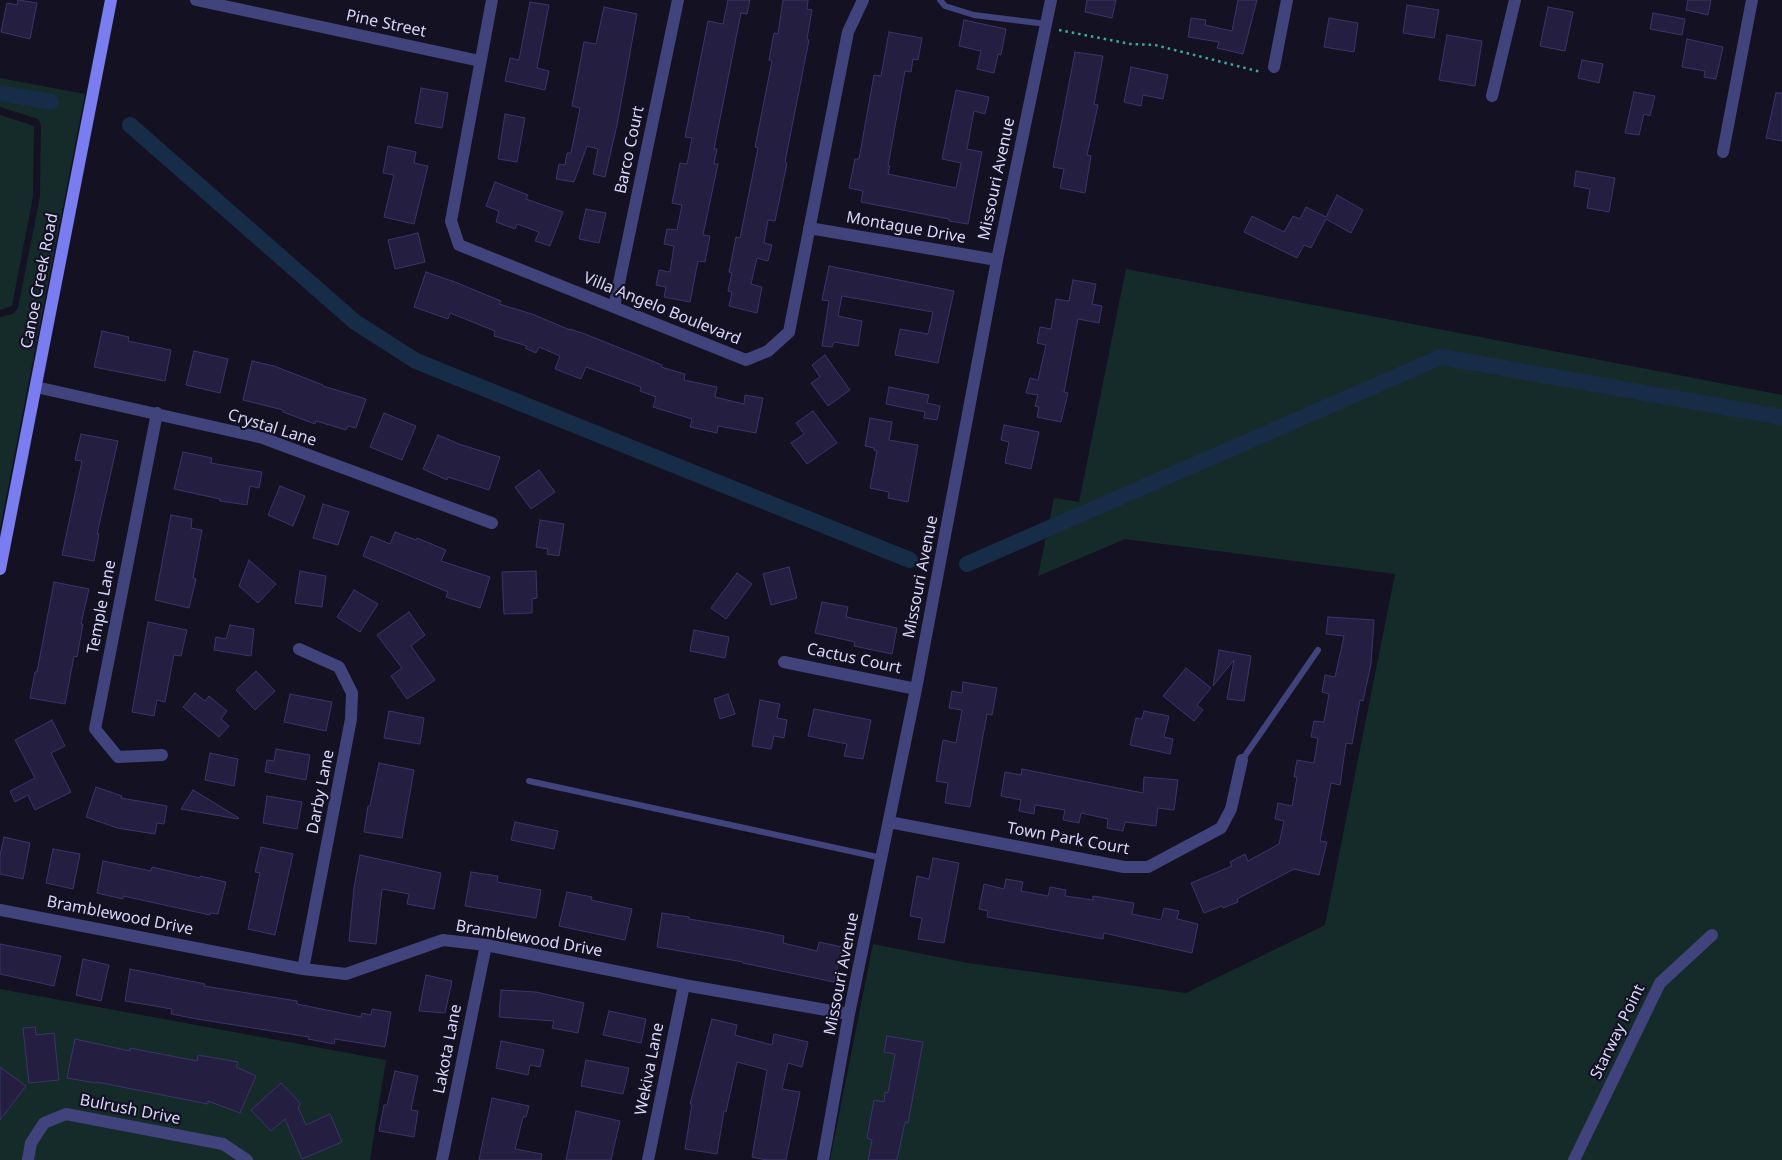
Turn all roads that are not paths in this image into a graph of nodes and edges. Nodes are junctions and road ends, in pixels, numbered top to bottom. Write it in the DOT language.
graph roads {
  1 [pos="111,0"];
  2 [pos="196,0"];
  3 [pos="492,0"];
  4 [pos="678,0"];
  5 [pos="863,0"];
  6 [pos="940,0"];
  7 [pos="1051,0"];
  8 [pos="1287,0"];
  9 [pos="1515,0"];
  10 [pos="1752,0"];
  11 [pos="1046,24"];
  12 [pos="480,60"];
  13 [pos="1274,67"];
  14 [pos="1492,96"];
  15 [pos="1723,152"];
  16 [pos="809,228"];
  17 [pos="997,260"];
  18 [pos="614,308"];
  19 [pos="36,387"];
  20 [pos="157,413"];
  21 [pos="492,523"];
  22 [pos="0,569"];
  23 [pos="299,649"];
  24 [pos="1318,650"];
  25 [pos="784,662"];
  26 [pos="916,689"];
  27 [pos="162,755"];
  28 [pos="1242,760"];
  29 [pos="528,781"];
  30 [pos="889,822"];
  31 [pos="882,858"];
  32 [pos="0,910"];
  33 [pos="1712,936"];
  34 [pos="486,945"];
  35 [pos="303,969"];
  36 [pos="684,985"];
  37 [pos="850,1014"];
  38 [pos="28,1160"];
  39 [pos="247,1160"];
  40 [pos="442,1160"];
  41 [pos="648,1160"];
  42 [pos="823,1160"];
  43 [pos="1574,1160"];
  1 -- 19 [label="main road, Canoe Creek Road"];
  2 -- 12 [label="street, Pine Street"];
  3 -- 12 [label="street, Villa Angelo Boulevard"];
  4 -- 18 [label="street, Barco Court"];
  5 -- 16 [label="street, Villa Angelo Boulevard"];
  6 -- 11 [label="lane"];
  7 -- 11 [label="street, Missouri Avenue"];
  8 -- 13 [label="street"];
  9 -- 14 [label="street"];
  10 -- 15 [label="street"];
  11 -- 17 [label="street, Missouri Avenue"];
  12 -- 18 [label="street, Villa Angelo Boulevard"];
  16 -- 17 [label="street, Montague Drive"];
  16 -- 18 [label="street, Villa Angelo Boulevard"];
  17 -- 26 [label="street, Missouri Avenue"];
  19 -- 20 [label="street, Crystal Lane"];
  19 -- 22 [label="main road, Canoe Creek Road"];
  20 -- 21 [label="street, Crystal Lane"];
  20 -- 27 [label="street, Temple Lane"];
  23 -- 35 [label="street, Darby Lane"];
  24 -- 28 [label="lane"];
  25 -- 26 [label="street, Cactus Court"];
  26 -- 30 [label="street, Missouri Avenue"];
  28 -- 30 [label="street, Town Park Court"];
  29 -- 31 [label="lane"];
  30 -- 31 [label="street, Missouri Avenue"];
  31 -- 37 [label="street, Missouri Avenue"];
  32 -- 35 [label="street, Bramblewood Drive"];
  33 -- 43 [label="street, Starway Point"];
  34 -- 35 [label="street, Bramblewood Drive"];
  34 -- 36 [label="street, Bramblewood Drive"];
  34 -- 40 [label="street, Lakota Lane"];
  36 -- 37 [label="street, Bramblewood Drive"];
  36 -- 41 [label="street, Wekiva Lane"];
  37 -- 42 [label="street, Missouri Avenue"];
  38 -- 39 [label="street, Bulrush Drive"];
}
